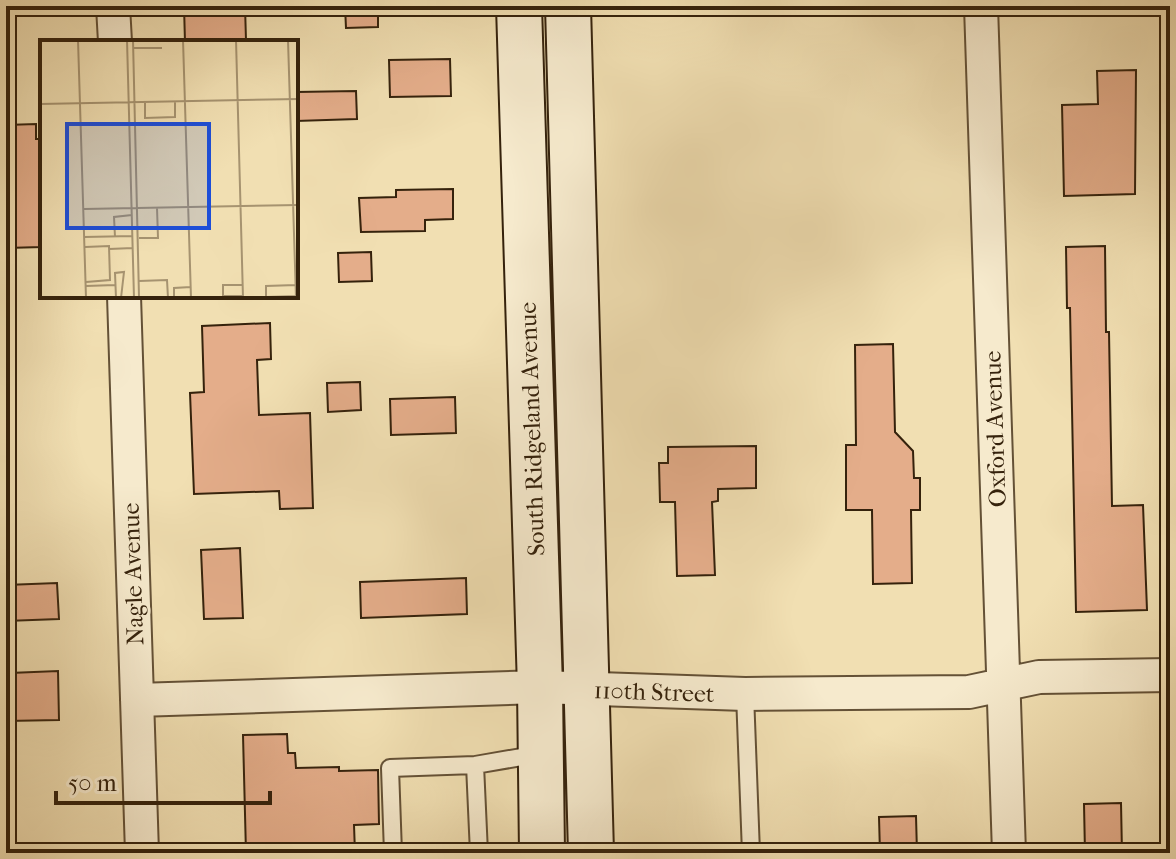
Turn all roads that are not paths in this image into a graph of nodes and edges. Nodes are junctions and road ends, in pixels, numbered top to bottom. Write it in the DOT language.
graph roads {
  1 [pos="113,6"];
  2 [pos="519,6"];
  3 [pos="568,6"];
  4 [pos="981,6"];
  5 [pos="115,40"];
  6 [pos="124,298"];
  7 [pos="1170,675"];
  8 [pos="1004,685"];
  9 [pos="540,687"];
  10 [pos="587,690"];
  11 [pos="745,694"];
  12 [pos="137,700"];
  13 [pos="541,754"];
  14 [pos="475,765"];
  15 [pos="142,853"];
  16 [pos="393,853"];
  17 [pos="479,853"];
  18 [pos="542,853"];
  19 [pos="591,853"];
  20 [pos="751,853"];
  21 [pos="1009,853"];
  1 -- 5 [label="street"];
  2 -- 9 [label="main road, South Ridgeland Avenue"];
  3 -- 10 [label="main road, South Ridgeland Avenue"];
  4 -- 8 [label="street, Oxford Avenue"];
  6 -- 12 [label="street, Nagle Avenue"];
  7 -- 8 [label="street, 110th Street"];
  8 -- 11 [label="street, 110th Street"];
  8 -- 21 [label="street, Oxford Avenue"];
  9 -- 10 [label="street, 110th Street"];
  9 -- 12 [label="street, 110th Street"];
  9 -- 13 [label="main road, South Ridgeland Avenue"];
  10 -- 11 [label="street, 110th Street"];
  10 -- 19 [label="main road, South Ridgeland Avenue"];
  11 -- 20 [label="lane"];
  12 -- 15 [label="street, Nagle Avenue"];
  13 -- 14 [label="lane"];
  13 -- 18 [label="main road, South Ridgeland Avenue"];
  14 -- 16 [label="lane"];
  14 -- 17 [label="lane"];
}
